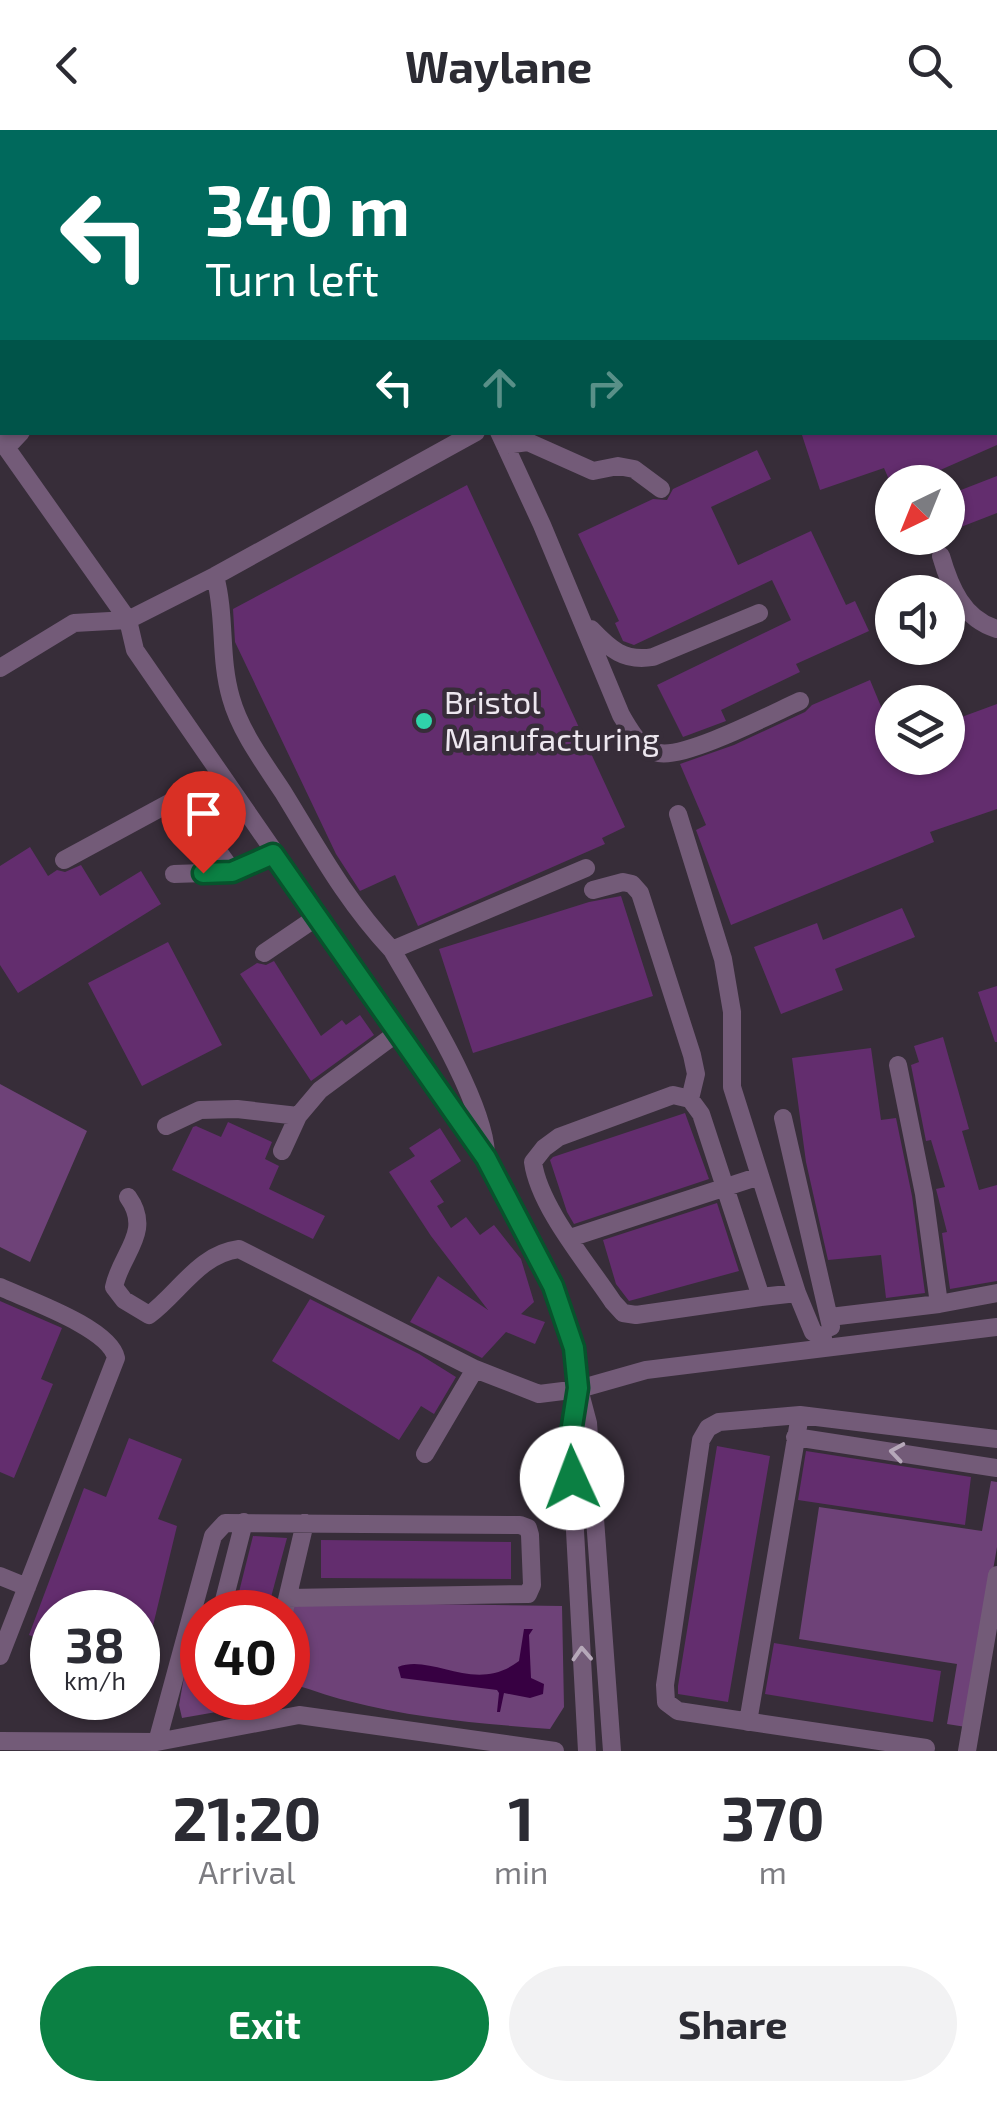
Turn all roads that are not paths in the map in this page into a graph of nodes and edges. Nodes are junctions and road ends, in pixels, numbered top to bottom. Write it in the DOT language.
graph roads {
  1 [pos="471,435"];
  2 [pos="502,439"];
  3 [pos="3,443"];
  4 [pos="661,489"];
  5 [pos="941,556"];
  6 [pos="214,576"];
  7 [pos="758,612"];
  8 [pos="128,620"];
  9 [pos="584,621"];
  10 [pos="997,630"];
  11 [pos="0,668"];
  12 [pos="800,701"];
  13 [pos="678,814"];
  14 [pos="273,854"];
  15 [pos="64,860"];
  16 [pos="586,868"];
  17 [pos="232,872"];
  18 [pos="174,874"];
  19 [pos="593,890"];
  20 [pos="318,917"];
  21 [pos="392,950"];
  22 [pos="264,953"];
  23 [pos="397,1033"];
  24 [pos="898,1065"];
  25 [pos="690,1099"];
  26 [pos="298,1116"];
  27 [pos="783,1118"];
  28 [pos="166,1126"];
  29 [pos="282,1151"];
  30 [pos="486,1158"];
  31 [pos="760,1176"];
  32 [pos="724,1187"];
  33 [pos="128,1197"];
  34 [pos="570,1238"];
  35 [pos="0,1286"];
  36 [pos="797,1292"];
  37 [pos="997,1293"];
  38 [pos="761,1297"];
  39 [pos="938,1304"];
  40 [pos="830,1317"];
  41 [pos="997,1327"];
  42 [pos="824,1343"];
  43 [pos="474,1369"];
  44 [pos="578,1388"];
  45 [pos="800,1415"];
  46 [pos="795,1437"];
  47 [pos="997,1438"];
  48 [pos="425,1454"];
  49 [pos="997,1468"];
  50 [pos="244,1522"];
  51 [pos="305,1523"];
  52 [pos="0,1576"];
  53 [pos="997,1576"];
  54 [pos="27,1587"];
  55 [pos="204,1590"];
  56 [pos="227,1590"];
  57 [pos="289,1590"];
  58 [pos="310,1604"];
  59 [pos="994,1616"];
  60 [pos="0,1656"];
  61 [pos="180,1696"];
  62 [pos="748,1722"];
  63 [pos="0,1741"];
  64 [pos="168,1744"];
  65 [pos="28,1746"];
  66 [pos="926,1748"];
  67 [pos="554,1751"];
  68 [pos="587,1751"];
  69 [pos="612,1751"];
  70 [pos="968,1751"];
  1 -- 6 [label="street"];
  2 -- 4 [label="street"];
  2 -- 9 [label="street"];
  3 -- 8 [label="street"];
  5 -- 10 [label="street"];
  6 -- 8 [label="street"];
  6 -- 21 [label="street"];
  7 -- 9 [label="street"];
  8 -- 11 [label="street"];
  8 -- 14 [label="street"];
  9 -- 12 [label="street"];
  13 -- 31 [label="street"];
  14 -- 17 [label="street"];
  14 -- 20 [label="street"];
  15 -- 17 [label="street"];
  16 -- 21 [label="street"];
  17 -- 18 [label="street"];
  19 -- 25 [label="street"];
  20 -- 22 [label="street"];
  20 -- 23 [label="street"];
  21 -- 30 [label="street"];
  23 -- 26 [label="street"];
  23 -- 30 [label="street"];
  24 -- 39 [label="street"];
  25 -- 32 [label="street"];
  25 -- 34 [label="street"];
  26 -- 28 [label="street"];
  26 -- 29 [label="street"];
  27 -- 40 [label="street"];
  30 -- 44 [label="street"];
  31 -- 32 [label="street"];
  31 -- 36 [label="street"];
  32 -- 34 [label="street"];
  32 -- 38 [label="street"];
  33 -- 43 [label="street"];
  34 -- 38 [label="street"];
  35 -- 54 [label="street"];
  36 -- 38 [label="street"];
  36 -- 42 [label="street"];
  37 -- 39 [label="street"];
  39 -- 40 [label="street"];
  40 -- 42 [label="street"];
  41 -- 42 [label="street"];
  42 -- 44 [label="street"];
  43 -- 44 [label="street"];
  43 -- 48 [label="street"];
  68 -- 44 [label="street, one-way"];
  44 -- 69 [label="street"];
  45 -- 46 [label="street"];
  45 -- 47 [label="street"];
  45 -- 62 [label="street"];
  49 -- 46 [label="street, one-way"];
  46 -- 62 [label="street"];
  50 -- 51 [label="street"];
  50 -- 55 [label="street"];
  50 -- 56 [label="street"];
  51 -- 57 [label="street"];
  51 -- 58 [label="street"];
  52 -- 54 [label="street"];
  53 -- 59 [label="street"];
  54 -- 60 [label="street"];
  59 -- 70 [label="street"];
  61 -- 64 [label="street"];
  62 -- 66 [label="street"];
  63 -- 65 [label="street"];
  64 -- 65 [label="street"];
  64 -- 67 [label="street"];
}
